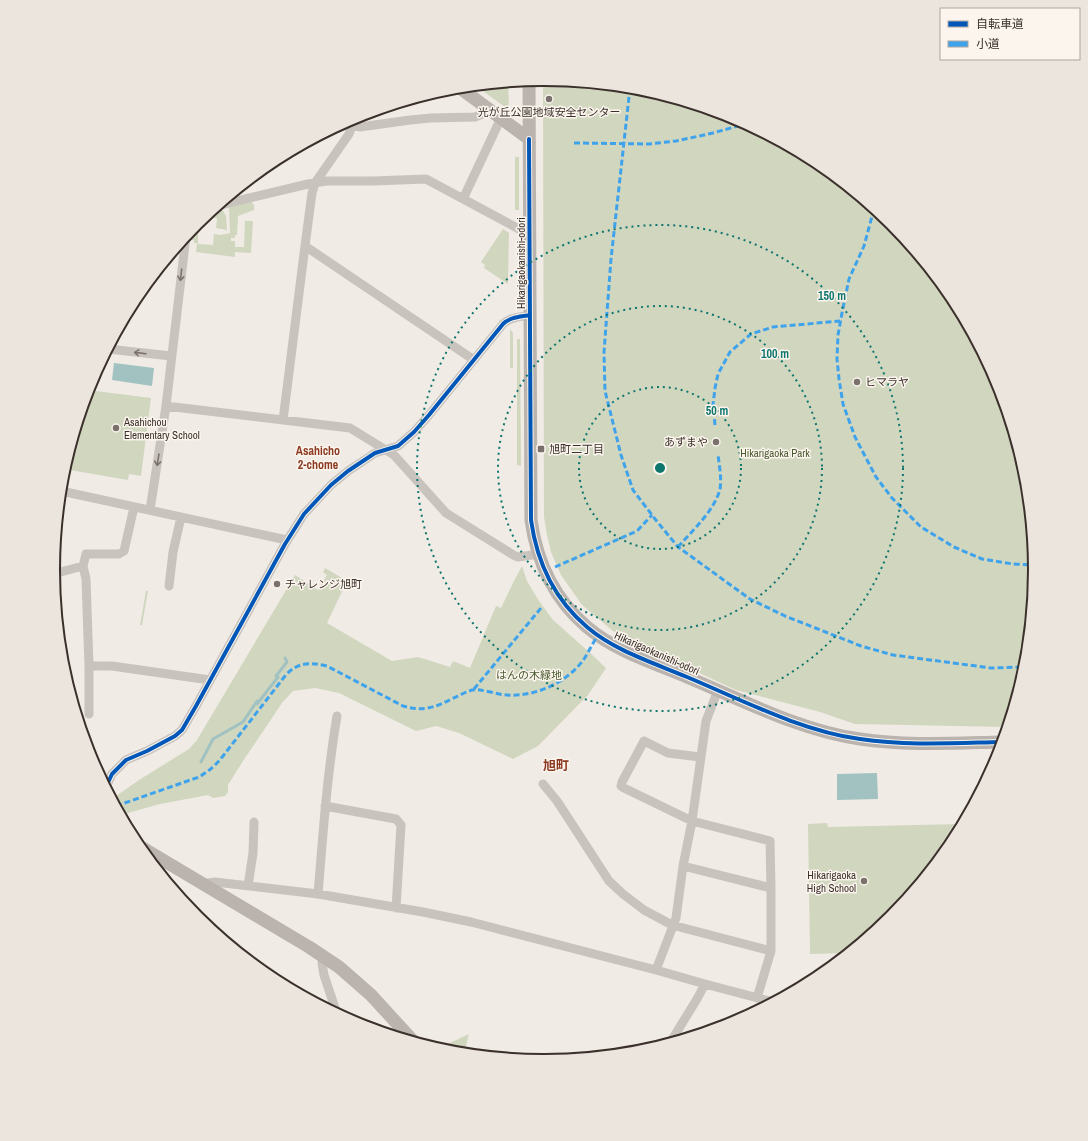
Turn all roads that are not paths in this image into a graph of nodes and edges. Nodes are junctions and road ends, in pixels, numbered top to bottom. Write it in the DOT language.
graph roads {
  1 [pos="530,87"];
  2 [pos="467,93"];
  3 [pos="496,114"];
  4 [pos="354,125"];
  5 [pos="349,127"];
  6 [pos="529,139"];
  7 [pos="315,183"];
  8 [pos="463,200"];
  9 [pos="230,203"];
  10 [pos="530,235"];
  11 [pos="185,246"];
  12 [pos="305,246"];
  13 [pos="530,315"];
  14 [pos="113,350"];
  15 [pos="171,356"];
  16 [pos="474,360"];
  17 [pos="166,406"];
  18 [pos="283,420"];
  19 [pos="387,450"];
  20 [pos="66,492"];
  21 [pos="134,507"];
  22 [pos="150,510"];
  23 [pos="181,517"];
  24 [pos="287,540"];
  25 [pos="539,554"];
  26 [pos="83,566"];
  27 [pos="60,572"];
  28 [pos="169,586"];
  29 [pos="89,666"];
  30 [pos="210,680"];
  31 [pos="718,690"];
  32 [pos="89,714"];
  33 [pos="338,716"];
  34 [pos="996,742"];
  35 [pos="700,757"];
  36 [pos="108,782"];
  37 [pos="543,784"];
  38 [pos="325,806"];
  39 [pos="692,821"];
  40 [pos="254,822"];
  41 [pos="152,854"];
  42 [pos="683,866"];
  43 [pos="202,884"];
  44 [pos="248,886"];
  45 [pos="771,888"];
  46 [pos="318,894"];
  47 [pos="396,908"];
  48 [pos="672,925"];
  49 [pos="771,951"];
  50 [pos="325,957"];
  51 [pos="656,970"];
  52 [pos="704,984"];
  53 [pos="757,998"];
  54 [pos="767,1000"];
  55 [pos="335,1007"];
  56 [pos="408,1035"];
  57 [pos="674,1037"];
  1 -- 6 [label="street, Hikarigaokanishi-odori"];
  2 -- 3 [label="street"];
  3 -- 4 [label="street"];
  3 -- 6 [label="street"];
  3 -- 8 [label="street"];
  5 -- 7 [label="street"];
  6 -- 10 [label="street, Hikarigaokanishi-odori"];
  7 -- 8 [label="street"];
  7 -- 9 [label="street"];
  7 -- 12 [label="street"];
  8 -- 10 [label="street"];
  10 -- 13 [label="street, Hikarigaokanishi-odori"];
  11 -- 15 [label="street, one-way"];
  12 -- 16 [label="street"];
  12 -- 18 [label="street"];
  13 -- 16 [label="street"];
  13 -- 25 [label="street, Hikarigaokanishi-odori"];
  15 -- 14 [label="street, one-way"];
  15 -- 17 [label="street"];
  16 -- 19 [label="street"];
  17 -- 18 [label="street"];
  17 -- 22 [label="street, one-way"];
  18 -- 19 [label="street"];
  19 -- 24 [label="street"];
  19 -- 25 [label="street"];
  20 -- 21 [label="street"];
  21 -- 22 [label="street"];
  21 -- 26 [label="street"];
  22 -- 23 [label="street"];
  23 -- 24 [label="street"];
  23 -- 28 [label="street"];
  24 -- 30 [label="street"];
  25 -- 31 [label="street, Hikarigaokanishi-odori"];
  26 -- 27 [label="street"];
  26 -- 29 [label="street"];
  29 -- 30 [label="street"];
  29 -- 32 [label="street"];
  30 -- 36 [label="street"];
  31 -- 34 [label="street, Hikarigaokanishi-odori"];
  31 -- 35 [label="street"];
  33 -- 38 [label="street"];
  35 -- 39 [label="street"];
  35 -- 39 [label="street"];
  37 -- 48 [label="street"];
  38 -- 46 [label="street"];
  38 -- 47 [label="street"];
  39 -- 42 [label="street"];
  39 -- 45 [label="street"];
  40 -- 44 [label="street"];
  41 -- 43 [label="street"];
  42 -- 45 [label="street"];
  42 -- 48 [label="street"];
  43 -- 44 [label="street"];
  43 -- 50 [label="street"];
  44 -- 46 [label="street"];
  45 -- 49 [label="street"];
  46 -- 47 [label="street"];
  47 -- 51 [label="street"];
  48 -- 49 [label="street"];
  48 -- 51 [label="street"];
  49 -- 53 [label="street"];
  50 -- 55 [label="street"];
  50 -- 56 [label="street"];
  51 -- 52 [label="street"];
  52 -- 53 [label="street"];
  52 -- 57 [label="street"];
  53 -- 54 [label="street"];
}
